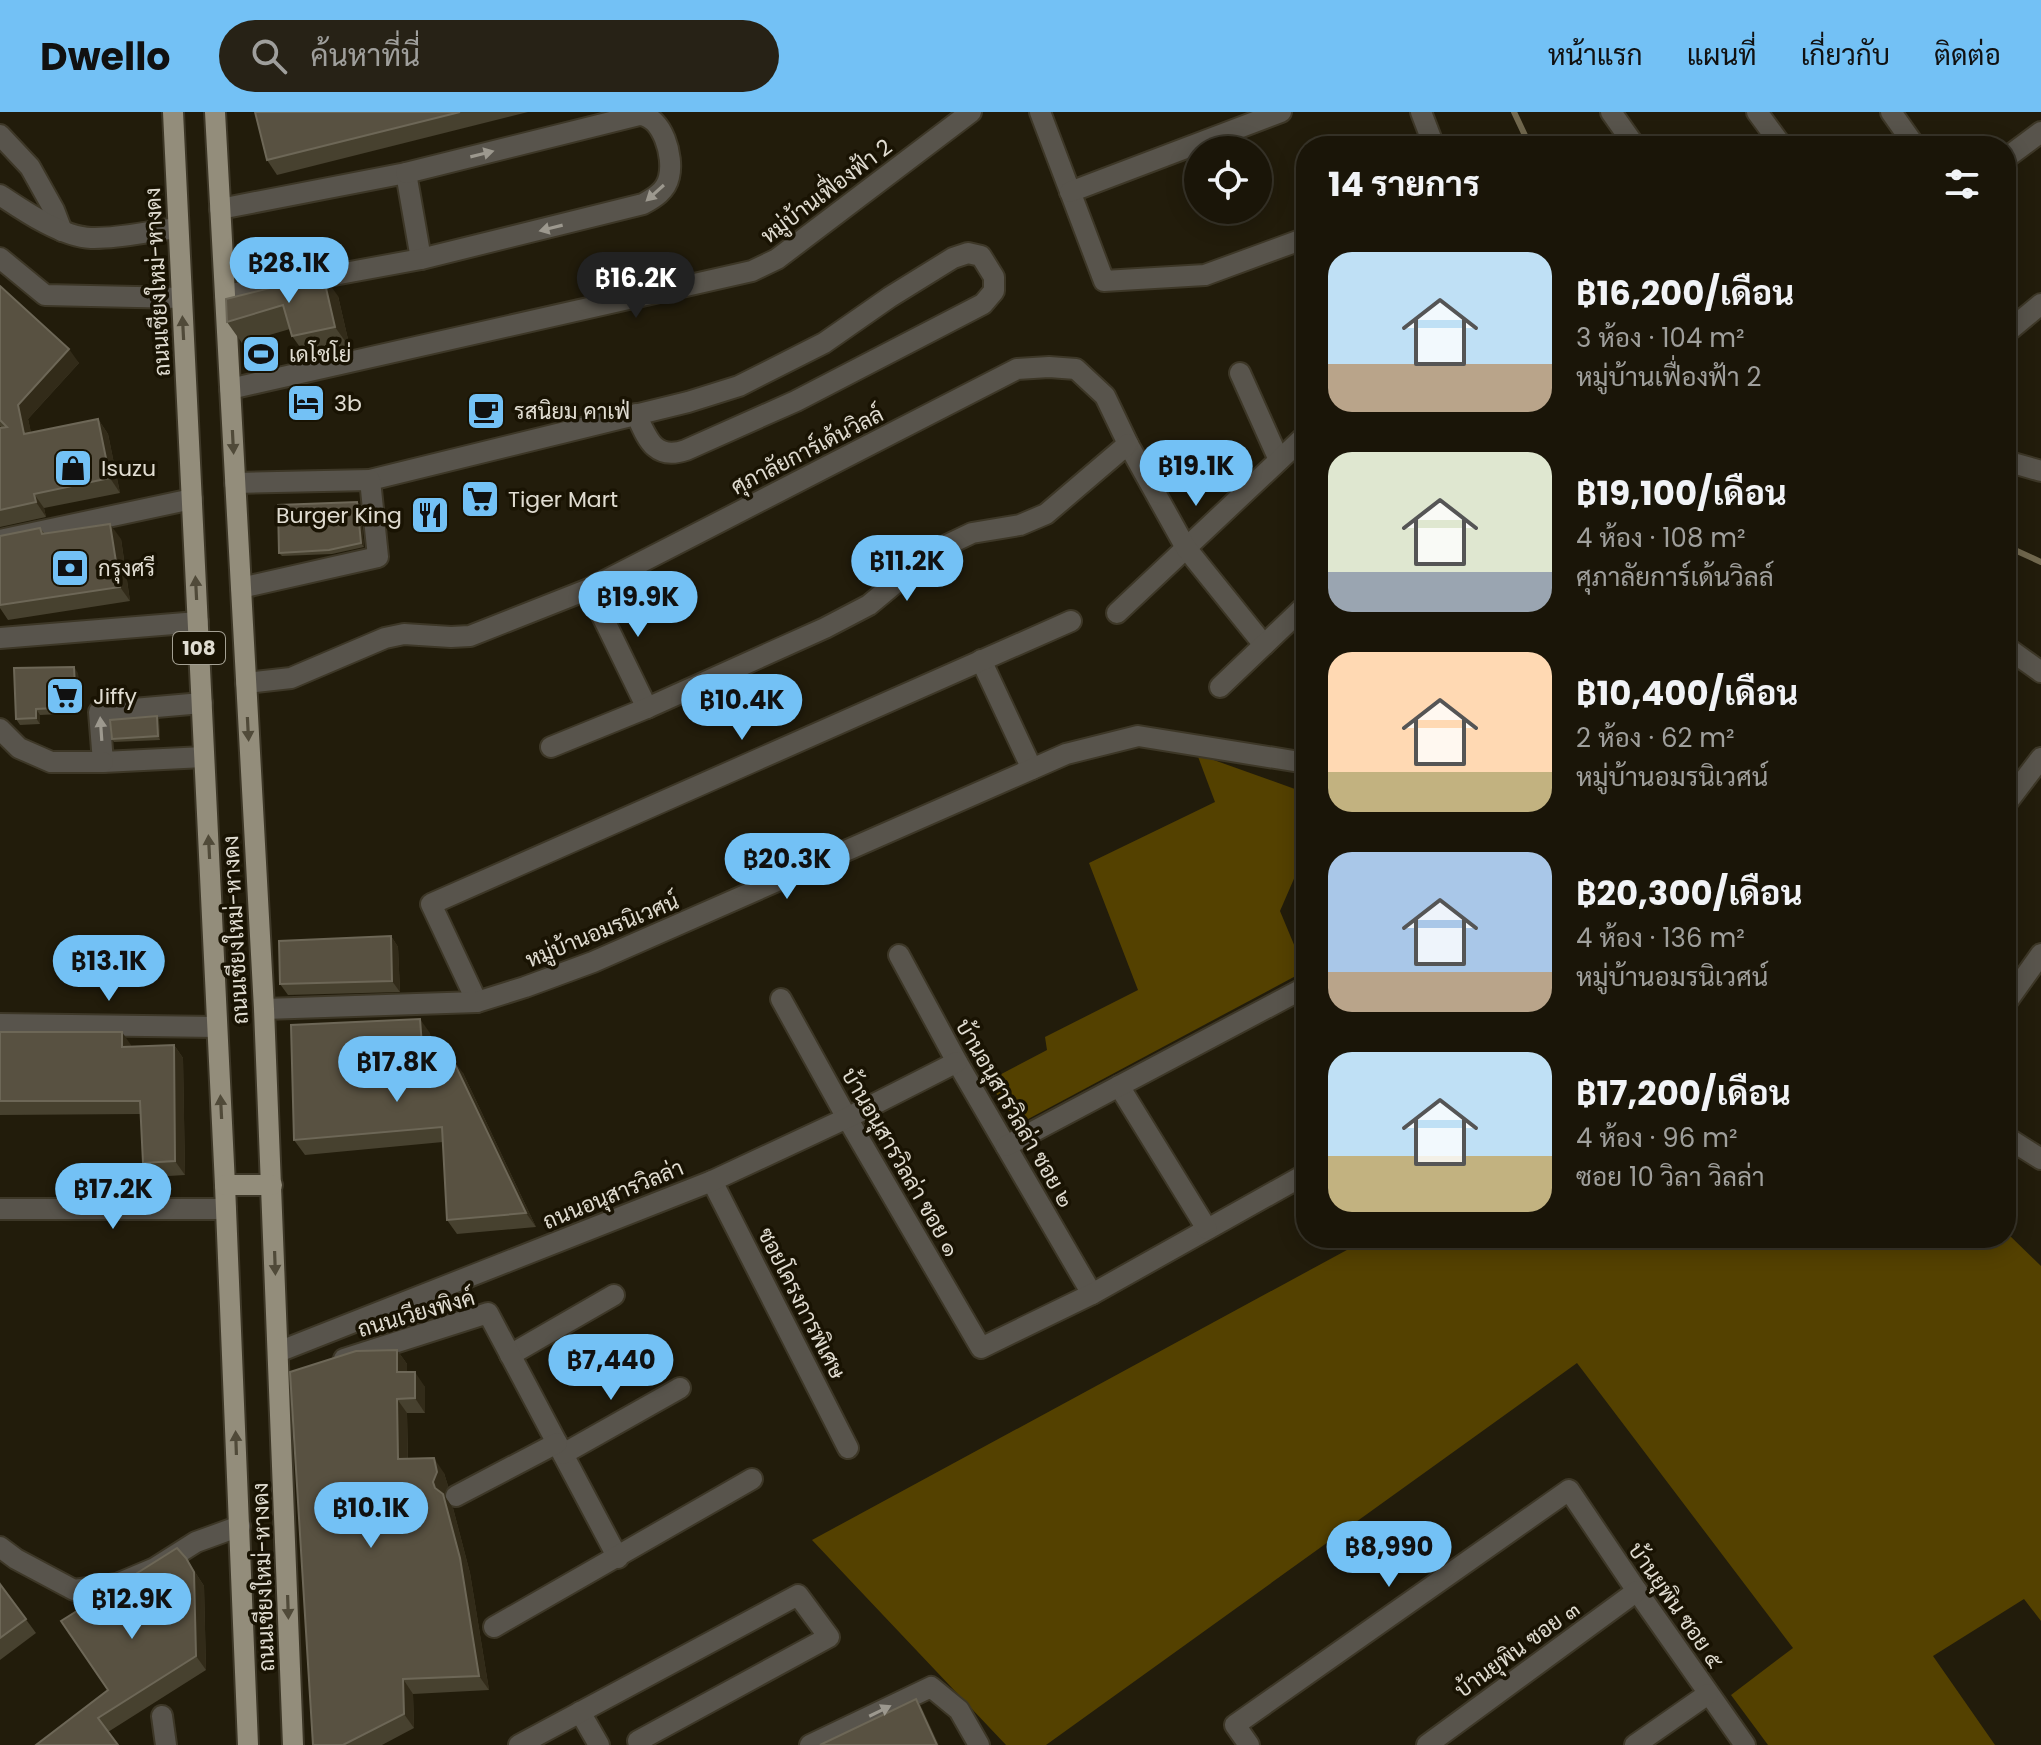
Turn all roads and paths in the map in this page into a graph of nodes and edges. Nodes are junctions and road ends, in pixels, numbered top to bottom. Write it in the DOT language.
graph roads {
  1 [pos="173,112"];
  2 [pos="215,112"];
  3 [pos="971,112"];
  4 [pos="1040,112"];
  5 [pos="1281,112"];
  6 [pos="1421,112"];
  7 [pos="1611,112"];
  8 [pos="1757,112"];
  9 [pos="1891,112"];
  10 [pos="2041,132"];
  11 [pos="0,135"];
  12 [pos="1430,136"];
  13 [pos="1628,136"];
  14 [pos="1775,136"];
  15 [pos="1908,136"];
  16 [pos="2016,151"];
  17 [pos="406,173"];
  18 [pos="1070,192"];
  19 [pos="0,195"];
  20 [pos="220,209"];
  21 [pos="178,228"];
  22 [pos="62,231"];
  23 [pos="1296,242"];
  24 [pos="0,258"];
  25 [pos="421,259"];
  26 [pos="225,295"];
  27 [pos="182,298"];
  28 [pos="2041,304"];
  29 [pos="2016,325"];
  30 [pos="1240,373"];
  31 [pos="230,389"];
  32 [pos="636,414"];
  33 [pos="1128,444"];
  34 [pos="1296,444"];
  35 [pos="1279,460"];
  36 [pos="2016,464"];
  37 [pos="2041,471"];
  38 [pos="370,480"];
  39 [pos="235,483"];
  40 [pos="192,499"];
  41 [pos="0,540"];
  42 [pos="1186,548"];
  43 [pos="241,588"];
  44 [pos="589,589"];
  45 [pos="1117,613"];
  46 [pos="1296,615"];
  47 [pos="1071,621"];
  48 [pos="198,622"];
  49 [pos="0,638"];
  50 [pos="1264,645"];
  51 [pos="2016,654"];
  52 [pos="981,660"];
  53 [pos="2041,672"];
  54 [pos="246,683"];
  55 [pos="1220,687"];
  56 [pos="202,703"];
  57 [pos="647,708"];
  58 [pos="0,729"];
  59 [pos="551,747"];
  60 [pos="204,757"];
  61 [pos="2041,758"];
  62 [pos="1296,761"];
  63 [pos="103,762"];
  64 [pos="1032,769"];
  65 [pos="2016,791"];
  66 [pos="2041,954"];
  67 [pos="899,955"];
  68 [pos="2016,989"];
  69 [pos="1296,992"];
  70 [pos="781,999"];
  71 [pos="477,1002"];
  72 [pos="264,1009"];
  73 [pos="0,1024"];
  74 [pos="217,1027"];
  75 [pos="957,1062"];
  76 [pos="1119,1086"];
  77 [pos="847,1118"];
  78 [pos="2016,1143"];
  79 [pos="1006,1146"];
  80 [pos="2041,1159"];
  81 [pos="1296,1180"];
  82 [pos="712,1181"];
  83 [pos="225,1185"];
  84 [pos="272,1185"];
  85 [pos="0,1209"];
  86 [pos="226,1209"];
  87 [pos="1207,1229"];
  88 [pos="1092,1294"];
  89 [pos="614,1295"];
  90 [pos="278,1352"];
  91 [pos="510,1355"];
  92 [pos="324,1365"];
  93 [pos="680,1388"];
  94 [pos="848,1448"];
  95 [pos="560,1449"];
  96 [pos="752,1479"];
  97 [pos="456,1496"];
  98 [pos="240,1526"];
  99 [pos="0,1547"];
  100 [pos="618,1558"];
  101 [pos="1637,1591"];
  102 [pos="494,1627"];
  103 [pos="1708,1694"];
  104 [pos="580,1712"];
  105 [pos="162,1716"];
  106 [pos="638,1741"];
  107 [pos="166,1745"];
  108 [pos="248,1745"];
  109 [pos="293,1745"];
  110 [pos="519,1745"];
  111 [pos="599,1745"];
  112 [pos="810,1745"];
  113 [pos="979,1745"];
  114 [pos="1249,1745"];
  115 [pos="1427,1745"];
  116 [pos="1635,1745"];
  117 [pos="1745,1745"];
  1 -- 21 [label="main road, ถนนเชียงใหม่-หางดง / 108"];
  2 -- 20 [label="main road, ถนนเชียงใหม่-หางดง / 108"];
  3 -- 31 [label="street, หมู่บ้านเฟื่องฟ้า 2"];
  4 -- 18 [label="street"];
  5 -- 18 [label="street"];
  6 -- 12 [label="street"];
  7 -- 13 [label="street"];
  8 -- 14 [label="street"];
  9 -- 15 [label="street"];
  10 -- 16 [label="street"];
  11 -- 22 [label="street"];
  17 -- 20 [label="street"];
  17 -- 25 [label="street"];
  17 -- 25 [label="street, one-way"];
  18 -- 23 [label="street"];
  19 -- 22 [label="street"];
  20 -- 26 [label="main road, ถนนเชียงใหม่-หางดง / 108"];
  21 -- 22 [label="street"];
  21 -- 27 [label="main road, ถนนเชียงใหม่-หางดง / 108"];
  24 -- 27 [label="street"];
  25 -- 26 [label="street"];
  26 -- 31 [label="main road, ถนนเชียงใหม่-หางดง / 108"];
  40 -- 27 [label="main road, ถนนเชียงใหม่-หางดง / 108, one-way"];
  28 -- 29 [label="street"];
  30 -- 35 [label="street"];
  31 -- 39 [label="main road, ถนนเชียงใหม่-หางดง / 108, one-way"];
  32 -- 32 [label="street"];
  32 -- 38 [label="street"];
  33 -- 42 [label="street, ศุภาลัยการ์เด้นวิลล์"];
  33 -- 44 [label="street, ศุภาลัยการ์เด้นวิลล์"];
  33 -- 57 [label="street"];
  34 -- 35 [label="street"];
  35 -- 42 [label="street"];
  36 -- 37 [label="street"];
  38 -- 39 [label="street"];
  38 -- 43 [label="street"];
  39 -- 43 [label="main road, ถนนเชียงใหม่-หางดง / 108"];
  40 -- 41 [label="street"];
  48 -- 40 [label="main road, ถนนเชียงใหม่-หางดง / 108, one-way"];
  42 -- 45 [label="street"];
  42 -- 50 [label="street, ศุภาลัยการ์เด้นวิลล์"];
  43 -- 54 [label="main road, ถนนเชียงใหม่-หางดง / 108"];
  44 -- 54 [label="street, ศุภาลัยการ์เด้นวิลล์"];
  44 -- 57 [label="street"];
  46 -- 50 [label="street"];
  47 -- 52 [label="street"];
  48 -- 49 [label="street"];
  48 -- 56 [label="main road, ถนนเชียงใหม่-หางดง / 108"];
  50 -- 55 [label="street"];
  51 -- 53 [label="street"];
  52 -- 64 [label="street"];
  52 -- 71 [label="street"];
  54 -- 72 [label="main road, ถนนเชียงใหม่-หางดง / 108, one-way"];
  56 -- 60 [label="main road, ถนนเชียงใหม่-หางดง / 108"];
  63 -- 56 [label="street, one-way"];
  57 -- 59 [label="street"];
  58 -- 63 [label="street"];
  60 -- 63 [label="street"];
  74 -- 60 [label="main road, ถนนเชียงใหม่-หางดง / 108, one-way"];
  61 -- 65 [label="street"];
  62 -- 64 [label="street, หมู่บ้านอมรนิเวศน์"];
  64 -- 71 [label="street, หมู่บ้านอมรนิเวศน์"];
  66 -- 68 [label="street"];
  67 -- 75 [label="street, บ้านอนุสารวิลล่า ซอย ๒"];
  69 -- 76 [label="street"];
  70 -- 77 [label="street, บ้านอนุสารวิลล่า ซอย ๑"];
  71 -- 72 [label="street, หมู่บ้านอมรนิเวศน์"];
  72 -- 84 [label="main road, ถนนเชียงใหม่-หางดง / 108"];
  73 -- 74 [label="street"];
  83 -- 74 [label="main road, ถนนเชียงใหม่-หางดง / 108, one-way"];
  75 -- 77 [label="street, ถนนอนุสารวิลล่า"];
  75 -- 79 [label="street, บ้านอนุสารวิลล่า ซอย ๒"];
  76 -- 79 [label="street"];
  76 -- 87 [label="street"];
  77 -- 82 [label="street, ถนนอนุสารวิลล่า"];
  77 -- 88 [label="street, บ้านอนุสารวิลล่า ซอย ๑"];
  78 -- 80 [label="street"];
  79 -- 88 [label="street, บ้านอนุสารวิลล่า ซอย ๒"];
  81 -- 87 [label="street"];
  82 -- 90 [label="street, ถนนอนุสารวิลล่า"];
  82 -- 94 [label="street, ซอยโครงการพิเศษ"];
  83 -- 84 [label="main road"];
  83 -- 86 [label="main road, ถนนเชียงใหม่-หางดง / 108"];
  84 -- 90 [label="main road, ถนนเชียงใหม่-หางดง / 108, one-way"];
  85 -- 86 [label="street"];
  98 -- 86 [label="main road, ถนนเชียงใหม่-หางดง / 108, one-way"];
  87 -- 88 [label="street"];
  89 -- 91 [label="street"];
  90 -- 109 [label="main road, ถนนเชียงใหม่-หางดง / 108, one-way"];
  91 -- 92 [label="street, ถนนเวียงพิงค์"];
  91 -- 95 [label="street, ถนนเวียงพิงค์"];
  93 -- 95 [label="street"];
  95 -- 97 [label="street"];
  95 -- 100 [label="street, ถนนเวียงพิงค์"];
  96 -- 100 [label="street"];
  98 -- 99 [label="street"];
  98 -- 108 [label="main road, ถนนเชียงใหม่-หางดง / 108"];
  100 -- 102 [label="street"];
  101 -- 103 [label="street, บ้านยุพิน ซอย ๕"];
  101 -- 114 [label="street, บ้านยุพิน ซอย ๕"];
  101 -- 115 [label="street, บ้านยุพิน ซอย ๓"];
  103 -- 116 [label="street"];
  103 -- 117 [label="street, บ้านยุพิน ซอย ๕"];
  104 -- 106 [label="street"];
  104 -- 110 [label="street"];
  104 -- 111 [label="street"];
  105 -- 107 [label="street"];
  112 -- 113 [label="street, one-way"];
}
